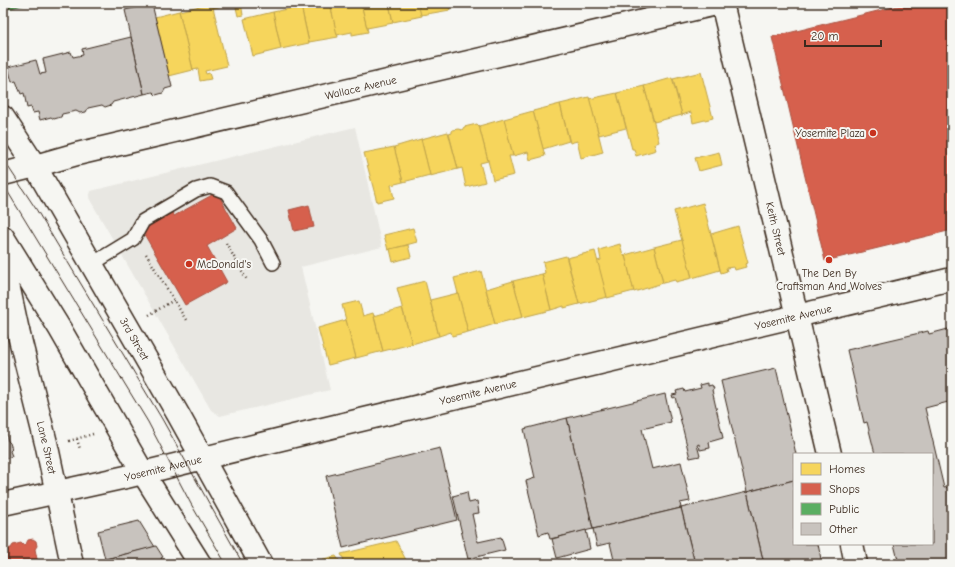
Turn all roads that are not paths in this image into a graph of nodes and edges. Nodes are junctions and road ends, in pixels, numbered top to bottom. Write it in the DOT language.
graph roads {
  1 [pos="721,3"];
  2 [pos="3,117"];
  3 [pos="35,166"];
  4 [pos="3,174"];
  5 [pos="3,237"];
  6 [pos="3,261"];
  7 [pos="273,263"];
  8 [pos="92,264"];
  9 [pos="952,279"];
  10 [pos="798,316"];
  11 [pos="830,453"];
  12 [pos="203,458"];
  13 [pos="144,473"];
  14 [pos="56,493"];
  15 [pos="3,504"];
  16 [pos="852,545"];
  17 [pos="72,564"];
  18 [pos="200,564"];
  19 [pos="261,564"];
  20 [pos="856,564"];
  1 -- 3 [label="street, Wallace Avenue"];
  1 -- 10 [label="street, Keith Street"];
  2 -- 3 [label="street, 3rd Street"];
  3 -- 4 [label="street, Wallace Avenue"];
  3 -- 8 [label="street, 3rd Street"];
  5 -- 13 [label="street"];
  6 -- 14 [label="street, Lane Street"];
  7 -- 8 [label="lane"];
  8 -- 12 [label="street, 3rd Street"];
  9 -- 10 [label="street, Yosemite Avenue"];
  10 -- 11 [label="street, Keith Street"];
  10 -- 12 [label="street, Yosemite Avenue"];
  12 -- 13 [label="street, Yosemite Avenue"];
  12 -- 19 [label="street, 3rd Street"];
  13 -- 14 [label="street, Yosemite Avenue"];
  13 -- 18 [label="street"];
  14 -- 15 [label="street, Yosemite Avenue"];
  14 -- 17 [label="street, Lane Street"];
  16 -- 20 [label="street"];
}
